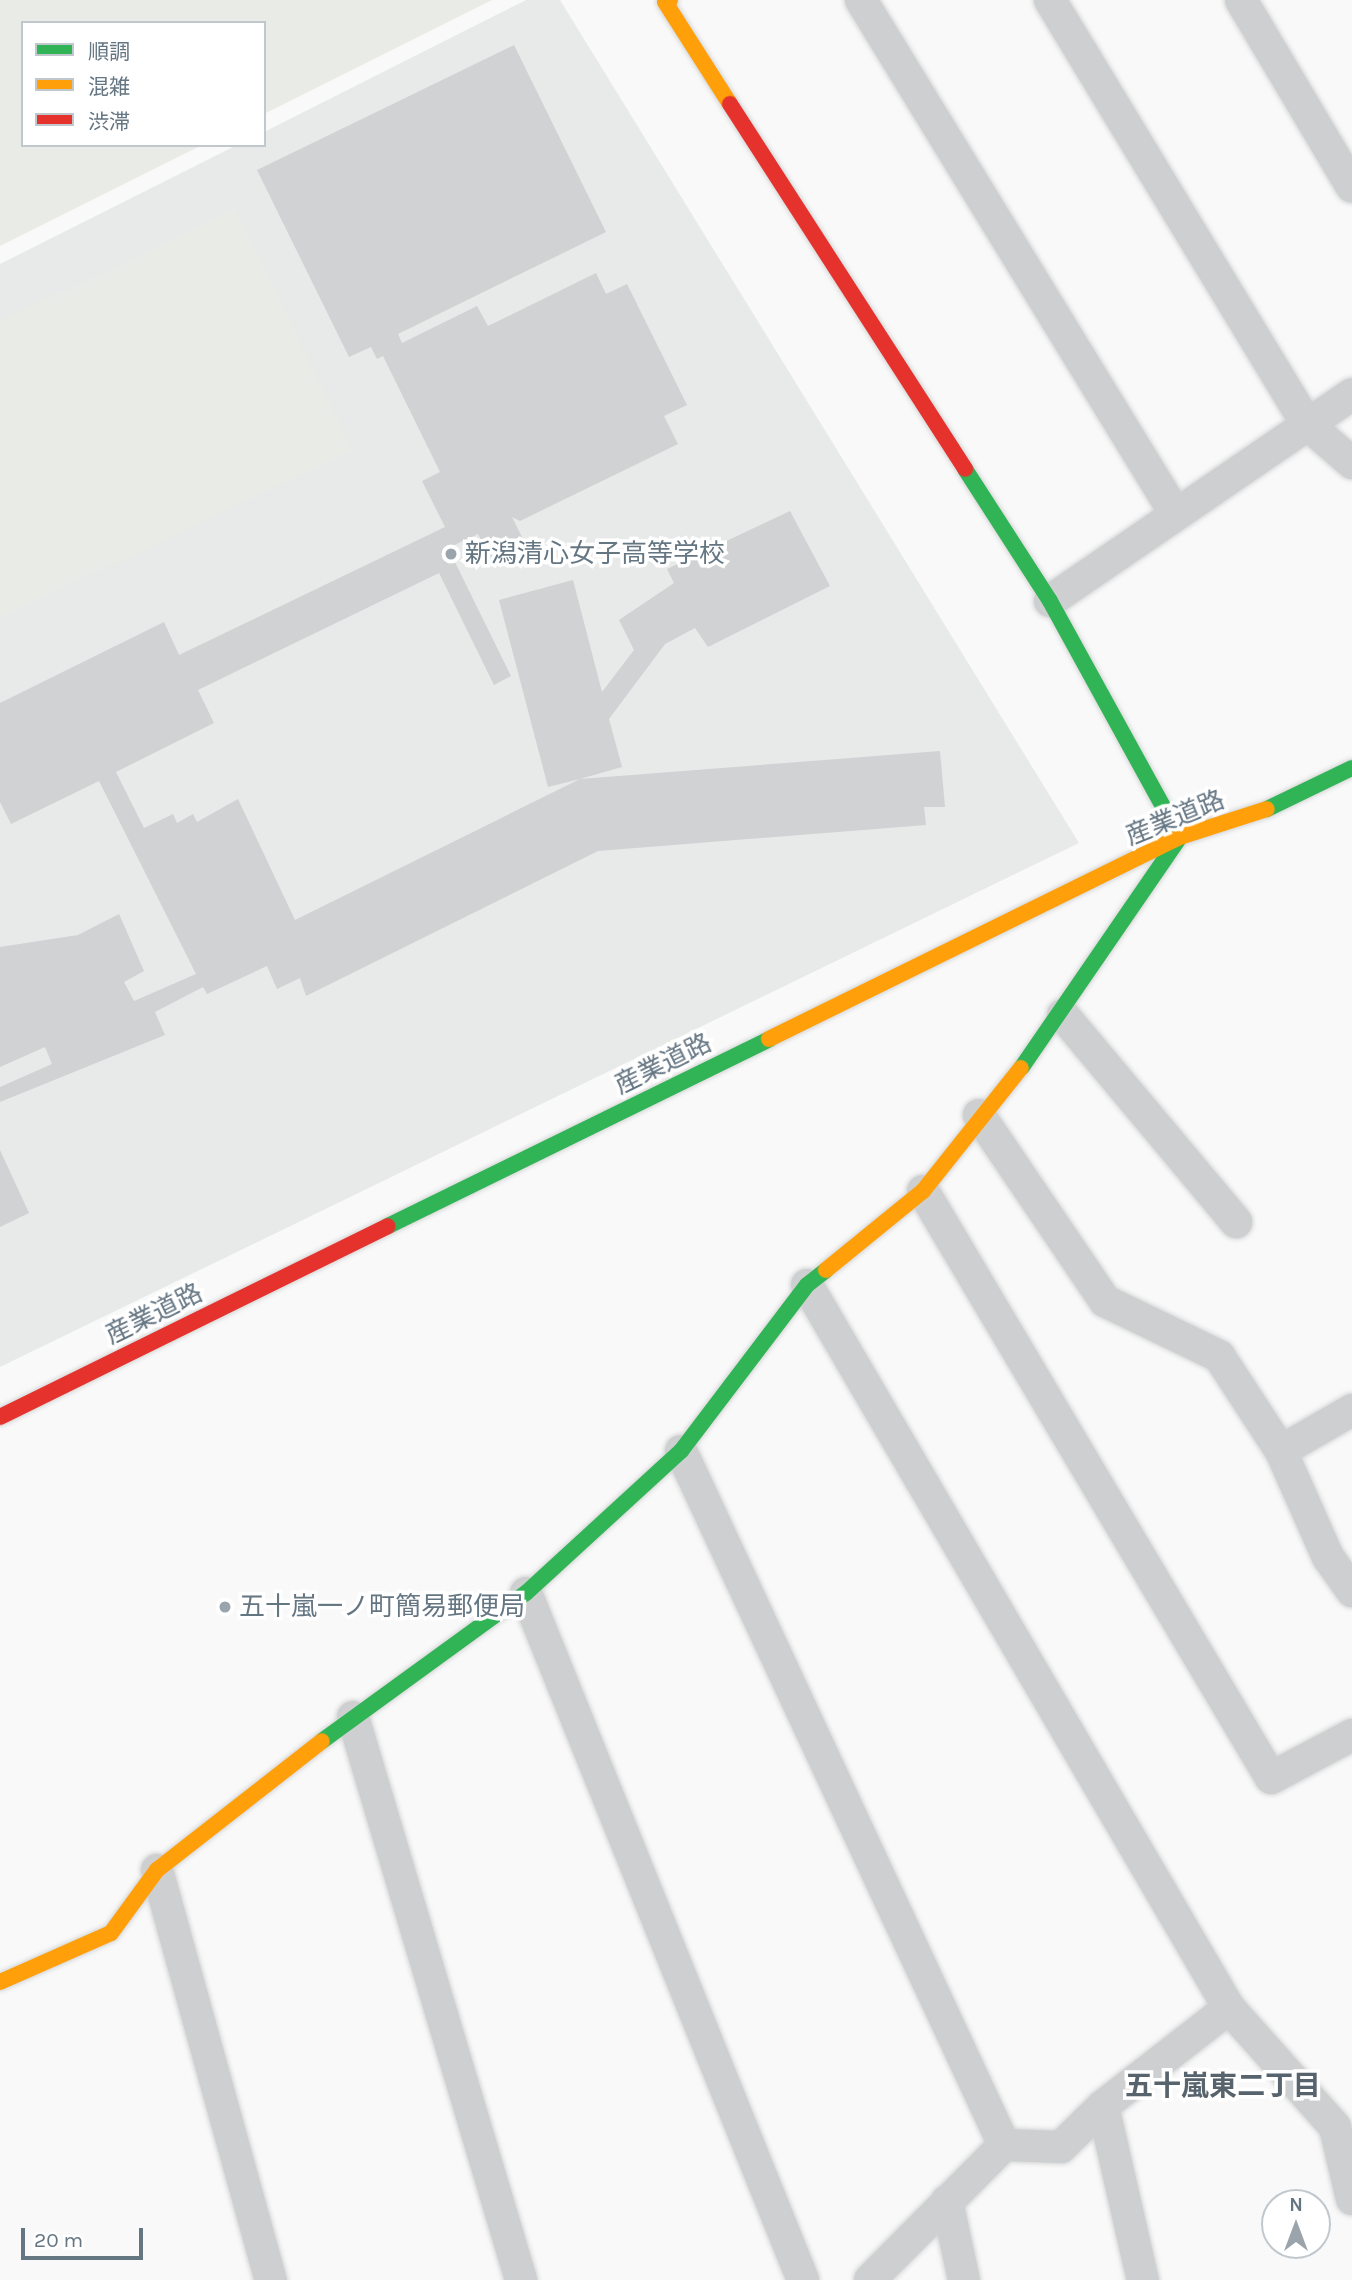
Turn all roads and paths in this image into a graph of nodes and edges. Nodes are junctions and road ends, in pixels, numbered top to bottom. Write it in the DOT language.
graph roads {
  1 [pos="670,0"];
  2 [pos="861,0"];
  3 [pos="1050,0"];
  4 [pos="1241,0"];
  5 [pos="1352,187"];
  6 [pos="1352,394"];
  7 [pos="1306,423"];
  8 [pos="1352,463"];
  9 [pos="1175,513"];
  10 [pos="1050,601"];
  11 [pos="1352,768"];
  12 [pos="1180,838"];
  13 [pos="1063,1015"];
  14 [pos="979,1115"];
  15 [pos="923,1191"];
  16 [pos="1236,1222"];
  17 [pos="807,1285"];
  18 [pos="1352,1410"];
  19 [pos="0,1417"];
  20 [pos="681,1451"];
  21 [pos="1280,1451"];
  22 [pos="1352,1591"];
  23 [pos="526,1593"];
  24 [pos="353,1717"];
  25 [pos="1352,1735"];
  26 [pos="157,1870"];
  27 [pos="0,1982"];
  28 [pos="1229,2008"];
  29 [pos="1103,2106"];
  30 [pos="1004,2145"];
  31 [pos="1352,2199"];
  32 [pos="947,2201"];
  33 [pos="271,2280"];
  34 [pos="521,2280"];
  35 [pos="803,2280"];
  36 [pos="870,2280"];
  37 [pos="964,2280"];
  38 [pos="1143,2280"];
  1 -- 10 [label="street"];
  2 -- 9 [label="street"];
  3 -- 7 [label="street"];
  4 -- 5 [label="street"];
  6 -- 7 [label="street"];
  7 -- 8 [label="street"];
  7 -- 9 [label="street"];
  9 -- 10 [label="street"];
  10 -- 12 [label="street"];
  11 -- 12 [label="street, 産業道路"];
  12 -- 13 [label="street"];
  12 -- 19 [label="street, 産業道路"];
  13 -- 14 [label="street"];
  13 -- 16 [label="street"];
  14 -- 15 [label="street"];
  14 -- 21 [label="street"];
  15 -- 17 [label="street"];
  15 -- 25 [label="street"];
  17 -- 20 [label="street"];
  17 -- 28 [label="street"];
  18 -- 21 [label="street"];
  20 -- 23 [label="street"];
  20 -- 30 [label="street"];
  21 -- 22 [label="street"];
  23 -- 24 [label="street"];
  23 -- 35 [label="street"];
  24 -- 26 [label="street"];
  24 -- 34 [label="street"];
  26 -- 27 [label="street"];
  26 -- 33 [label="street"];
  28 -- 29 [label="street"];
  28 -- 31 [label="street"];
  29 -- 30 [label="street"];
  29 -- 38 [label="street"];
  30 -- 32 [label="street"];
  32 -- 36 [label="street"];
  32 -- 37 [label="street"];
}
